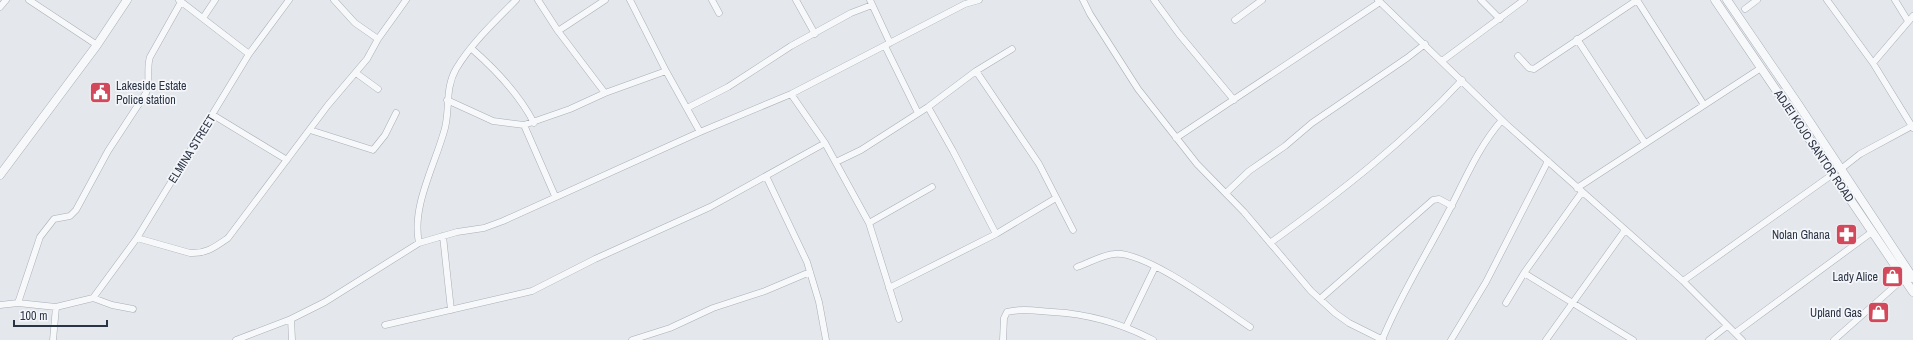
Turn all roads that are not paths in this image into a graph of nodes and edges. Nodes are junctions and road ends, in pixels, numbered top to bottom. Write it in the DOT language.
graph roads {
  1 [pos="6,0"];
  2 [pos="29,0"];
  3 [pos="127,0"];
  4 [pos="215,0"];
  5 [pos="289,0"];
  6 [pos="334,0"];
  7 [pos="406,0"];
  8 [pos="516,0"];
  9 [pos="538,0"];
  10 [pos="605,0"];
  11 [pos="630,0"];
  12 [pos="712,0"];
  13 [pos="796,0"];
  14 [pos="979,0"];
  15 [pos="1083,0"];
  16 [pos="1154,0"];
  17 [pos="1262,0"];
  18 [pos="1480,0"];
  19 [pos="1524,0"];
  20 [pos="1637,0"];
  21 [pos="1715,0"];
  22 [pos="1727,0"];
  23 [pos="1757,0"];
  24 [pos="1827,0"];
  25 [pos="1895,0"];
  26 [pos="180,1"];
  27 [pos="1379,1"];
  28 [pos="871,2"];
  29 [pos="0,7"];
  30 [pos="1745,8"];
  31 [pos="719,13"];
  32 [pos="203,18"];
  33 [pos="1910,18"];
  34 [pos="1500,19"];
  35 [pos="1235,20"];
  36 [pos="558,31"];
  37 [pos="815,34"];
  38 [pos="1577,38"];
  39 [pos="378,39"];
  40 [pos="887,44"];
  41 [pos="1424,44"];
  42 [pos="97,45"];
  43 [pos="472,48"];
  44 [pos="1012,49"];
  45 [pos="249,54"];
  46 [pos="1518,56"];
  47 [pos="1442,62"];
  48 [pos="1873,63"];
  49 [pos="1761,68"];
  50 [pos="666,71"];
  51 [pos="976,71"];
  52 [pos="356,73"];
  53 [pos="1462,80"];
  54 [pos="378,90"];
  55 [pos="604,94"];
  56 [pos="791,94"];
  57 [pos="447,100"];
  58 [pos="1234,100"];
  59 [pos="1704,105"];
  60 [pos="928,107"];
  61 [pos="687,108"];
  62 [pos="396,113"];
  63 [pos="918,113"];
  64 [pos="213,115"];
  65 [pos="1502,120"];
  66 [pos="534,123"];
  67 [pos="524,125"];
  68 [pos="1912,127"];
  69 [pos="310,130"];
  70 [pos="700,132"];
  71 [pos="1176,138"];
  72 [pos="825,143"];
  73 [pos="1645,143"];
  74 [pos="287,160"];
  75 [pos="1548,161"];
  76 [pos="836,162"];
  77 [pos="1841,169"];
  78 [pos="0,174"];
  79 [pos="1833,174"];
  80 [pos="766,176"];
  81 [pos="932,187"];
  82 [pos="1580,190"];
  83 [pos="1226,193"];
  84 [pos="556,196"];
  85 [pos="1056,198"];
  86 [pos="1452,206"];
  87 [pos="869,223"];
  88 [pos="1073,230"];
  89 [pos="1625,230"];
  90 [pos="1872,232"];
  91 [pos="996,234"];
  92 [pos="443,236"];
  93 [pos="137,238"];
  94 [pos="419,243"];
  95 [pos="1270,243"];
  96 [pos="1077,267"];
  97 [pos="1155,267"];
  98 [pos="810,272"];
  99 [pos="1524,273"];
  100 [pos="1904,278"];
  101 [pos="1913,278"];
  102 [pos="1683,281"];
  103 [pos="889,288"];
  104 [pos="1913,292"];
  105 [pos="94,298"];
  106 [pos="1320,299"];
  107 [pos="1572,301"];
  108 [pos="18,303"];
  109 [pos="1506,303"];
  110 [pos="0,305"];
  111 [pos="56,307"];
  112 [pos="133,309"];
  113 [pos="451,310"];
  114 [pos="291,319"];
  115 [pos="899,319"];
  116 [pos="386,325"];
  117 [pos="1727,326"];
  118 [pos="1126,327"];
  119 [pos="1250,328"];
  120 [pos="1735,333"];
  121 [pos="53,340"];
  122 [pos="236,340"];
  123 [pos="292,340"];
  124 [pos="632,340"];
  125 [pos="826,340"];
  126 [pos="1003,340"];
  127 [pos="1153,340"];
  128 [pos="1382,340"];
  129 [pos="1451,340"];
  130 [pos="1546,340"];
  131 [pos="1633,340"];
  132 [pos="1709,340"];
  133 [pos="1742,340"];
  134 [pos="1834,340"];
  1 -- 29 [label="street"];
  2 -- 42 [label="street"];
  3 -- 42 [label="street"];
  4 -- 32 [label="street"];
  5 -- 45 [label="street, ELMINA STREET"];
  6 -- 39 [label="street"];
  7 -- 39 [label="street"];
  8 -- 43 [label="street"];
  9 -- 36 [label="street"];
  10 -- 36 [label="street"];
  11 -- 50 [label="street"];
  12 -- 31 [label="street"];
  13 -- 37 [label="street"];
  14 -- 40 [label="street"];
  15 -- 71 [label="street"];
  16 -- 58 [label="street"];
  17 -- 35 [label="street"];
  18 -- 34 [label="street"];
  19 -- 34 [label="street"];
  20 -- 38 [label="street"];
  20 -- 59 [label="street"];
  21 -- 49 [label="street, ADJEI KOJO SANTOR ROAD"];
  22 -- 77 [label="street, ADJEI KOJO SANTOR ROAD"];
  23 -- 30 [label="street"];
  24 -- 48 [label="street"];
  25 -- 33 [label="street"];
  26 -- 32 [label="street"];
  26 -- 108 [label="street"];
  27 -- 41 [label="street"];
  27 -- 58 [label="street"];
  28 -- 37 [label="street"];
  28 -- 40 [label="street"];
  32 -- 45 [label="street"];
  33 -- 48 [label="street"];
  34 -- 47 [label="street"];
  36 -- 55 [label="street"];
  37 -- 61 [label="street"];
  38 -- 46 [label="street"];
  38 -- 73 [label="street"];
  39 -- 52 [label="street"];
  40 -- 56 [label="street"];
  40 -- 63 [label="street"];
  41 -- 47 [label="street"];
  41 -- 83 [label="street"];
  42 -- 78 [label="street"];
  43 -- 57 [label="street"];
  43 -- 66 [label="street"];
  44 -- 51 [label="street"];
  45 -- 64 [label="street, ELMINA STREET"];
  47 -- 53 [label="street"];
  48 -- 68 [label="street"];
  49 -- 59 [label="street"];
  49 -- 79 [label="street, ADJEI KOJO SANTOR ROAD"];
  50 -- 55 [label="street"];
  50 -- 61 [label="street"];
  51 -- 60 [label="street"];
  51 -- 85 [label="street"];
  52 -- 54 [label="street"];
  52 -- 69 [label="street"];
  53 -- 65 [label="street"];
  53 -- 95 [label="street"];
  55 -- 66 [label="street"];
  56 -- 70 [label="street"];
  56 -- 72 [label="street"];
  57 -- 67 [label="street"];
  57 -- 94 [label="street"];
  58 -- 71 [label="street"];
  59 -- 73 [label="street"];
  60 -- 63 [label="street"];
  60 -- 91 [label="street"];
  61 -- 70 [label="street"];
  62 -- 69 [label="street"];
  63 -- 76 [label="street"];
  64 -- 74 [label="street"];
  64 -- 93 [label="street, ELMINA STREET"];
  65 -- 75 [label="street"];
  65 -- 86 [label="street"];
  66 -- 67 [label="street"];
  67 -- 84 [label="street"];
  68 -- 77 [label="street"];
  69 -- 74 [label="street"];
  70 -- 84 [label="street"];
  71 -- 83 [label="street"];
  72 -- 76 [label="street"];
  72 -- 80 [label="street"];
  73 -- 82 [label="street"];
  74 -- 93 [label="street"];
  75 -- 82 [label="street"];
  75 -- 129 [label="street"];
  76 -- 87 [label="street"];
  77 -- 101 [label="street, ADJEI KOJO SANTOR ROAD"];
  79 -- 90 [label="street, ADJEI KOJO SANTOR ROAD"];
  79 -- 102 [label="street"];
  80 -- 98 [label="street"];
  80 -- 113 [label="street"];
  81 -- 87 [label="street"];
  82 -- 89 [label="street"];
  82 -- 99 [label="street"];
  83 -- 95 [label="street"];
  84 -- 92 [label="street"];
  85 -- 88 [label="street"];
  85 -- 91 [label="street"];
  86 -- 106 [label="street"];
  86 -- 128 [label="street"];
  87 -- 103 [label="street"];
  89 -- 102 [label="street"];
  89 -- 107 [label="street"];
  90 -- 100 [label="street, ADJEI KOJO SANTOR ROAD"];
  90 -- 120 [label="street"];
  91 -- 103 [label="street"];
  92 -- 94 [label="street"];
  92 -- 113 [label="street"];
  93 -- 105 [label="street, ELMINA STREET"];
  94 -- 114 [label="street"];
  95 -- 106 [label="street"];
  96 -- 97 [label="street"];
  97 -- 118 [label="street"];
  97 -- 119 [label="street"];
  98 -- 124 [label="street"];
  98 -- 125 [label="street"];
  99 -- 107 [label="street"];
  99 -- 109 [label="street"];
  100 -- 104 [label="street, ADJEI KOJO SANTOR ROAD"];
  100 -- 134 [label="street"];
  102 -- 117 [label="street"];
  103 -- 115 [label="street"];
  105 -- 111 [label="street"];
  105 -- 112 [label="street"];
  106 -- 128 [label="street"];
  107 -- 130 [label="street"];
  107 -- 131 [label="street"];
  108 -- 110 [label="street"];
  108 -- 111 [label="street"];
  111 -- 121 [label="street"];
  113 -- 116 [label="street"];
  114 -- 122 [label="street"];
  114 -- 123 [label="street"];
  117 -- 120 [label="street"];
  117 -- 132 [label="street"];
  118 -- 126 [label="street"];
  118 -- 127 [label="street"];
  120 -- 133 [label="street"];
}
